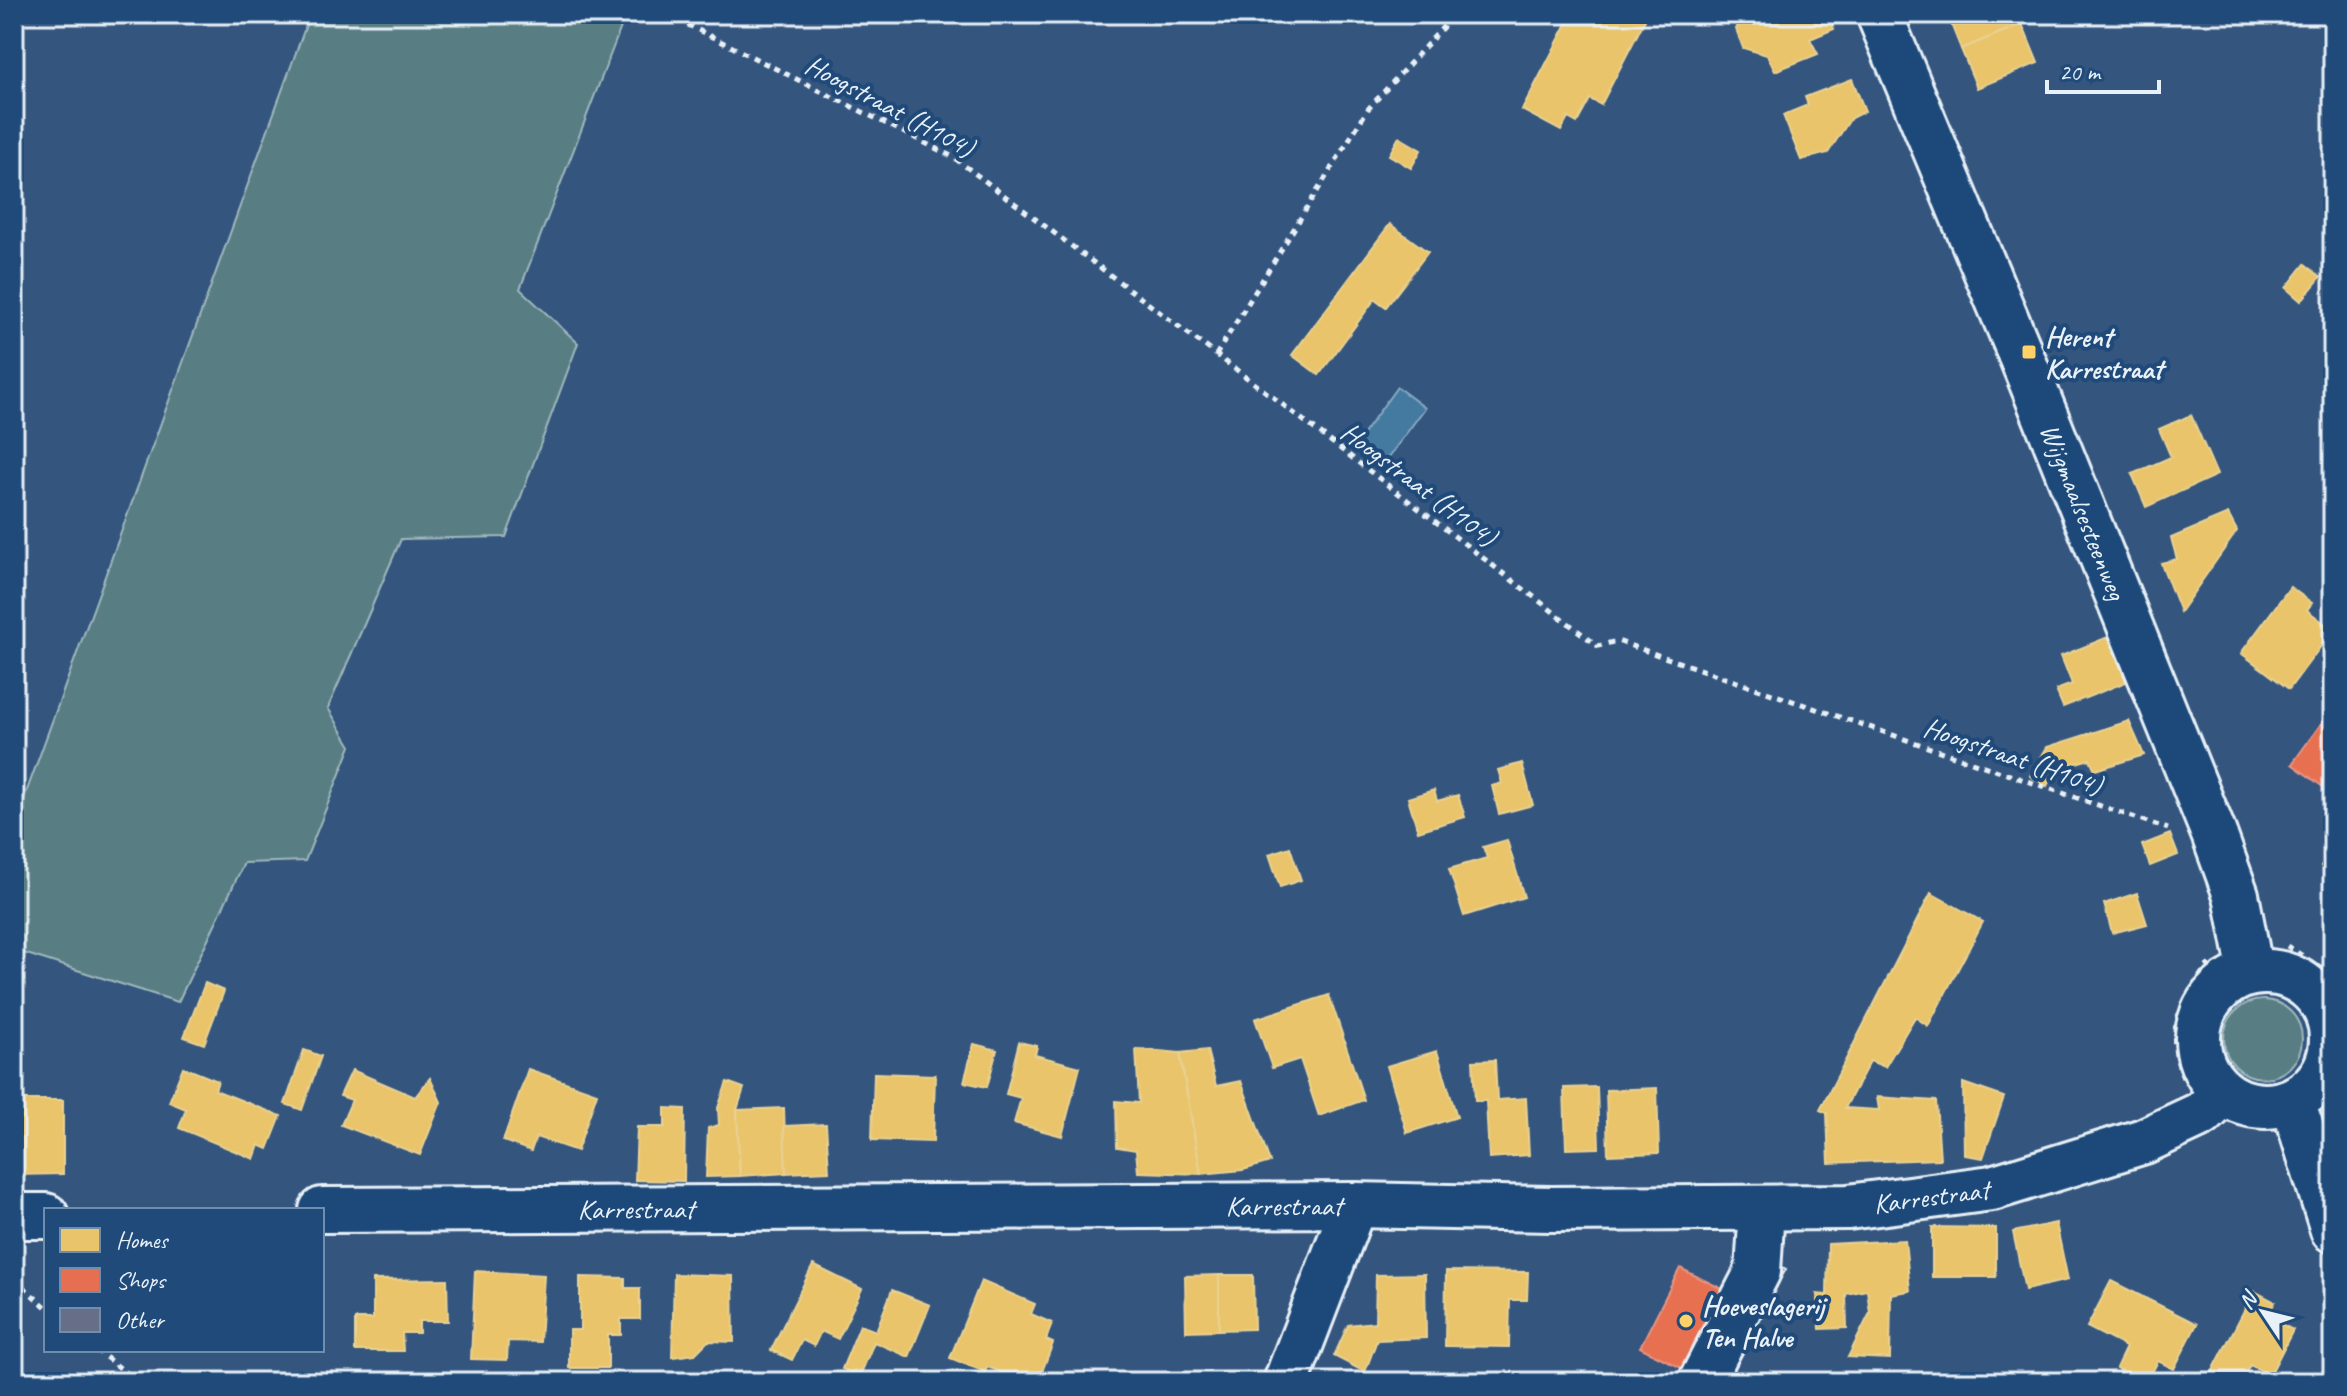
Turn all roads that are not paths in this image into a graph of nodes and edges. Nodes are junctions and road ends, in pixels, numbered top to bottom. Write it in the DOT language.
graph roads {
  1 [pos="1879,14"];
  2 [pos="2250,960"];
  3 [pos="2332,1022"];
  4 [pos="2224,1093"];
  5 [pos="2289,1102"];
  6 [pos="1354,1205"];
  7 [pos="1762,1208"];
  8 [pos="324,1210"];
  9 [pos="14,1216"];
  10 [pos="44,1216"];
  11 [pos="2333,1230"];
  12 [pos="1286,1382"];
  13 [pos="1701,1382"];
  1 -- 2 [label="street, Wijgmaalsesteenweg"];
  2 -- 3 [label="street"];
  2 -- 4 [label="street"];
  3 -- 5 [label="street"];
  4 -- 5 [label="street"];
  4 -- 7 [label="street, Karrestraat"];
  5 -- 11 [label="street"];
  6 -- 7 [label="street, Karrestraat"];
  6 -- 8 [label="street, Karrestraat"];
  6 -- 12 [label="street"];
  7 -- 13 [label="street"];
  9 -- 10 [label="street"];
}
